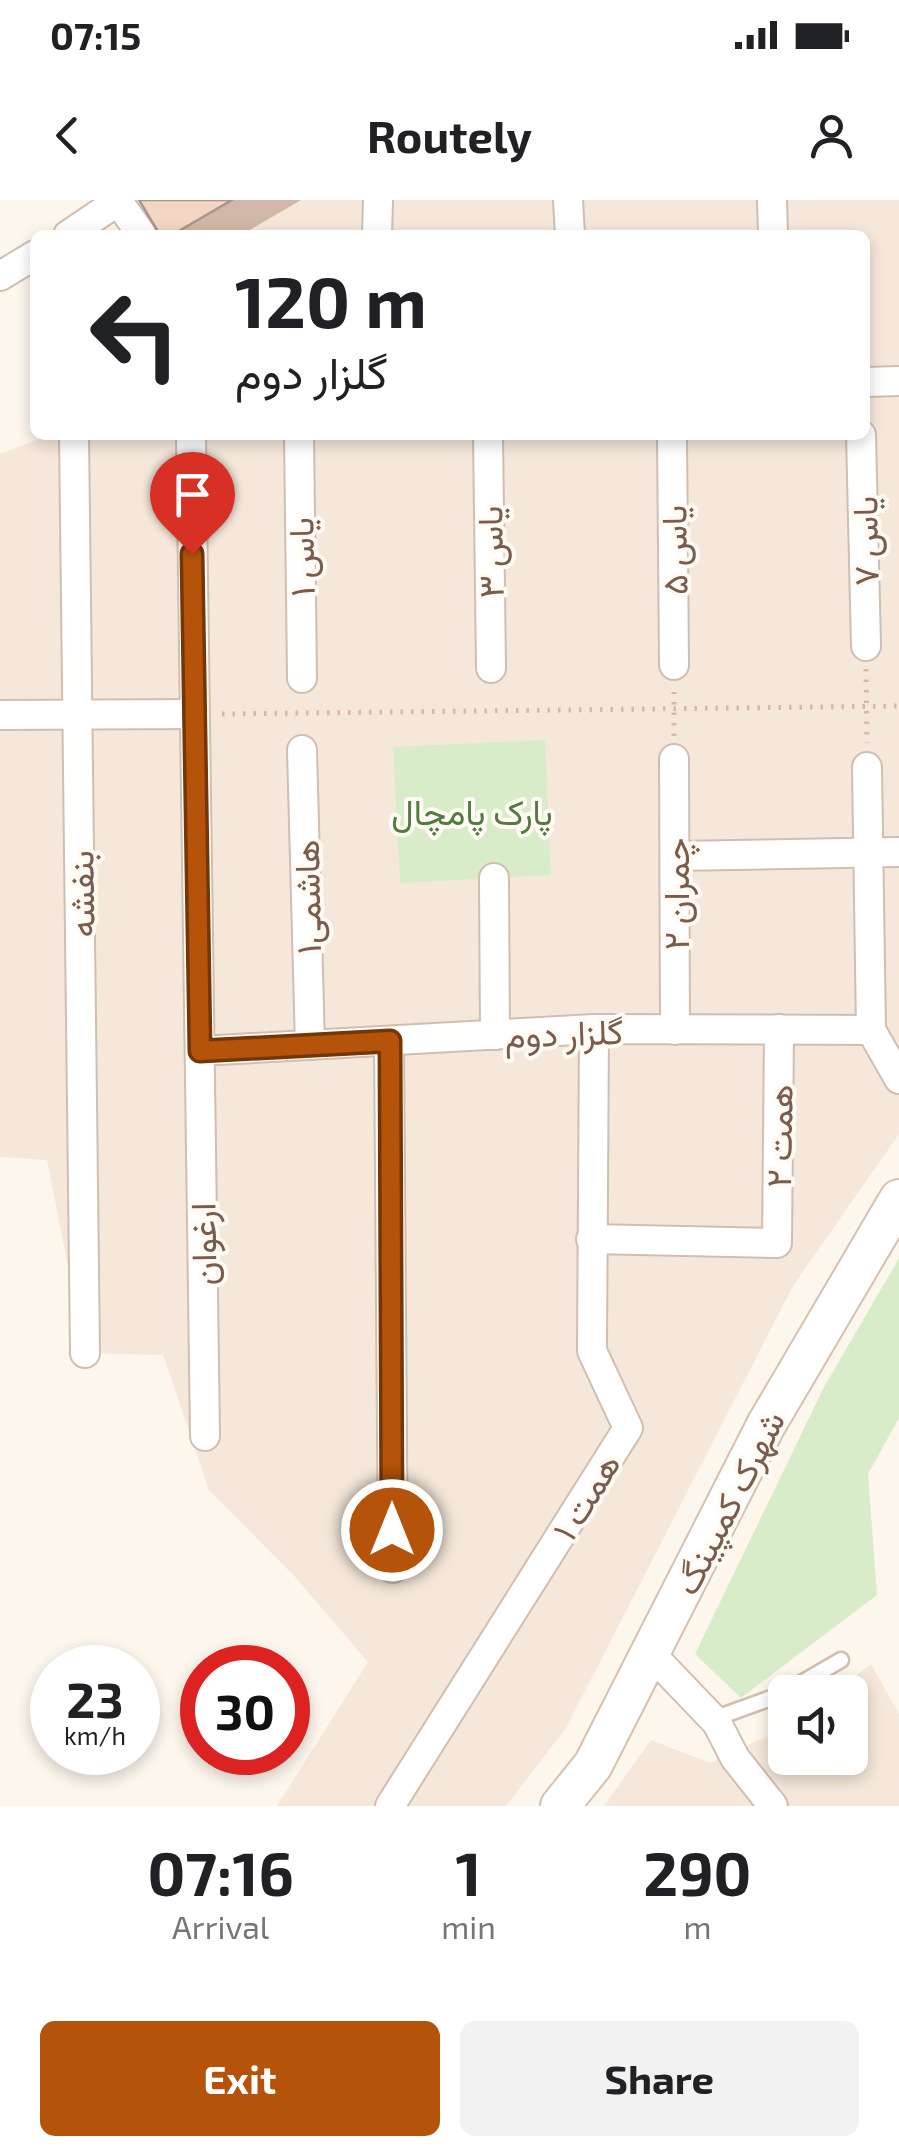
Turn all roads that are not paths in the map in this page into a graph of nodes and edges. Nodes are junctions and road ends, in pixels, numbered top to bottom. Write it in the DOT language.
graph roads {
  1 [pos="118,200"];
  2 [pos="378,200"];
  3 [pos="568,200"];
  4 [pos="772,200"];
  5 [pos="77,230"];
  6 [pos="139,230"];
  7 [pos="378,230"];
  8 [pos="570,230"];
  9 [pos="773,230"];
  10 [pos="30,258"];
  11 [pos="0,276"];
  12 [pos="899,381"];
  13 [pos="870,382"];
  14 [pos="74,440"];
  15 [pos="191,440"];
  16 [pos="299,440"];
  17 [pos="488,440"];
  18 [pos="672,440"];
  19 [pos="862,440"];
  20 [pos="866,646"];
  21 [pos="674,665"];
  22 [pos="491,668"];
  23 [pos="302,678"];
  24 [pos="78,714"];
  25 [pos="194,714"];
  26 [pos="0,715"];
  27 [pos="302,750"];
  28 [pos="674,759"];
  29 [pos="867,767"];
  30 [pos="899,852"];
  31 [pos="869,853"];
  32 [pos="675,856"];
  33 [pos="494,878"];
  34 [pos="779,1028"];
  35 [pos="594,1029"];
  36 [pos="675,1030"];
  37 [pos="871,1030"];
  38 [pos="495,1035"];
  39 [pos="390,1041"];
  40 [pos="310,1045"];
  41 [pos="200,1051"];
  42 [pos="899,1080"];
  43 [pos="899,1199"];
  44 [pos="591,1240"];
  45 [pos="85,1353"];
  46 [pos="205,1436"];
  47 [pos="392,1568"];
  48 [pos="650,1653"];
  49 [pos="841,1660"];
  50 [pos="816,1675"];
  51 [pos="768,1699"];
  52 [pos="713,1719"];
  53 [pos="390,1806"];
  54 [pos="560,1806"];
  55 [pos="773,1806"];
  1 -- 5 [label="street"];
  1 -- 6 [label="street"];
  2 -- 7 [label="street"];
  3 -- 8 [label="street"];
  4 -- 9 [label="street"];
  10 -- 11 [label="street"];
  12 -- 13 [label="street"];
  14 -- 24 [label="street, بنفشه"];
  15 -- 25 [label="street, ارغوان"];
  16 -- 23 [label="street, یاس ۱"];
  17 -- 22 [label="street, یاس ۳"];
  18 -- 21 [label="street, یاس ۵"];
  19 -- 20 [label="street, یاس ۷"];
  24 -- 25 [label="street"];
  24 -- 26 [label="street"];
  24 -- 45 [label="street, بنفشه"];
  25 -- 41 [label="street, ارغوان"];
  27 -- 40 [label="street, هاشمی۱"];
  28 -- 32 [label="street, چمران ۲"];
  29 -- 31 [label="street"];
  30 -- 31 [label="street"];
  31 -- 32 [label="street"];
  31 -- 37 [label="street"];
  32 -- 36 [label="street, چمران ۲"];
  33 -- 38 [label="street"];
  34 -- 36 [label="street, گلزار دوم"];
  34 -- 37 [label="street, گلزار دوم"];
  34 -- 44 [label="street, همت ۲"];
  35 -- 36 [label="street, گلزار دوم"];
  35 -- 38 [label="street, گلزار دوم"];
  35 -- 44 [label="street, همت ۱"];
  37 -- 42 [label="street"];
  38 -- 39 [label="street, گلزار دوم"];
  39 -- 40 [label="street, گلزار دوم"];
  39 -- 47 [label="street"];
  40 -- 41 [label="street, گلزار دوم"];
  41 -- 46 [label="street, ارغوان"];
  43 -- 48 [label="street, شهرک کمپینگ"];
  44 -- 53 [label="street, همت ۱"];
  48 -- 52 [label="street"];
  48 -- 54 [label="street, شهرک کمپینگ"];
  49 -- 50 [label="lane"];
  51 -- 52 [label="lane"];
  52 -- 55 [label="street"];
}
